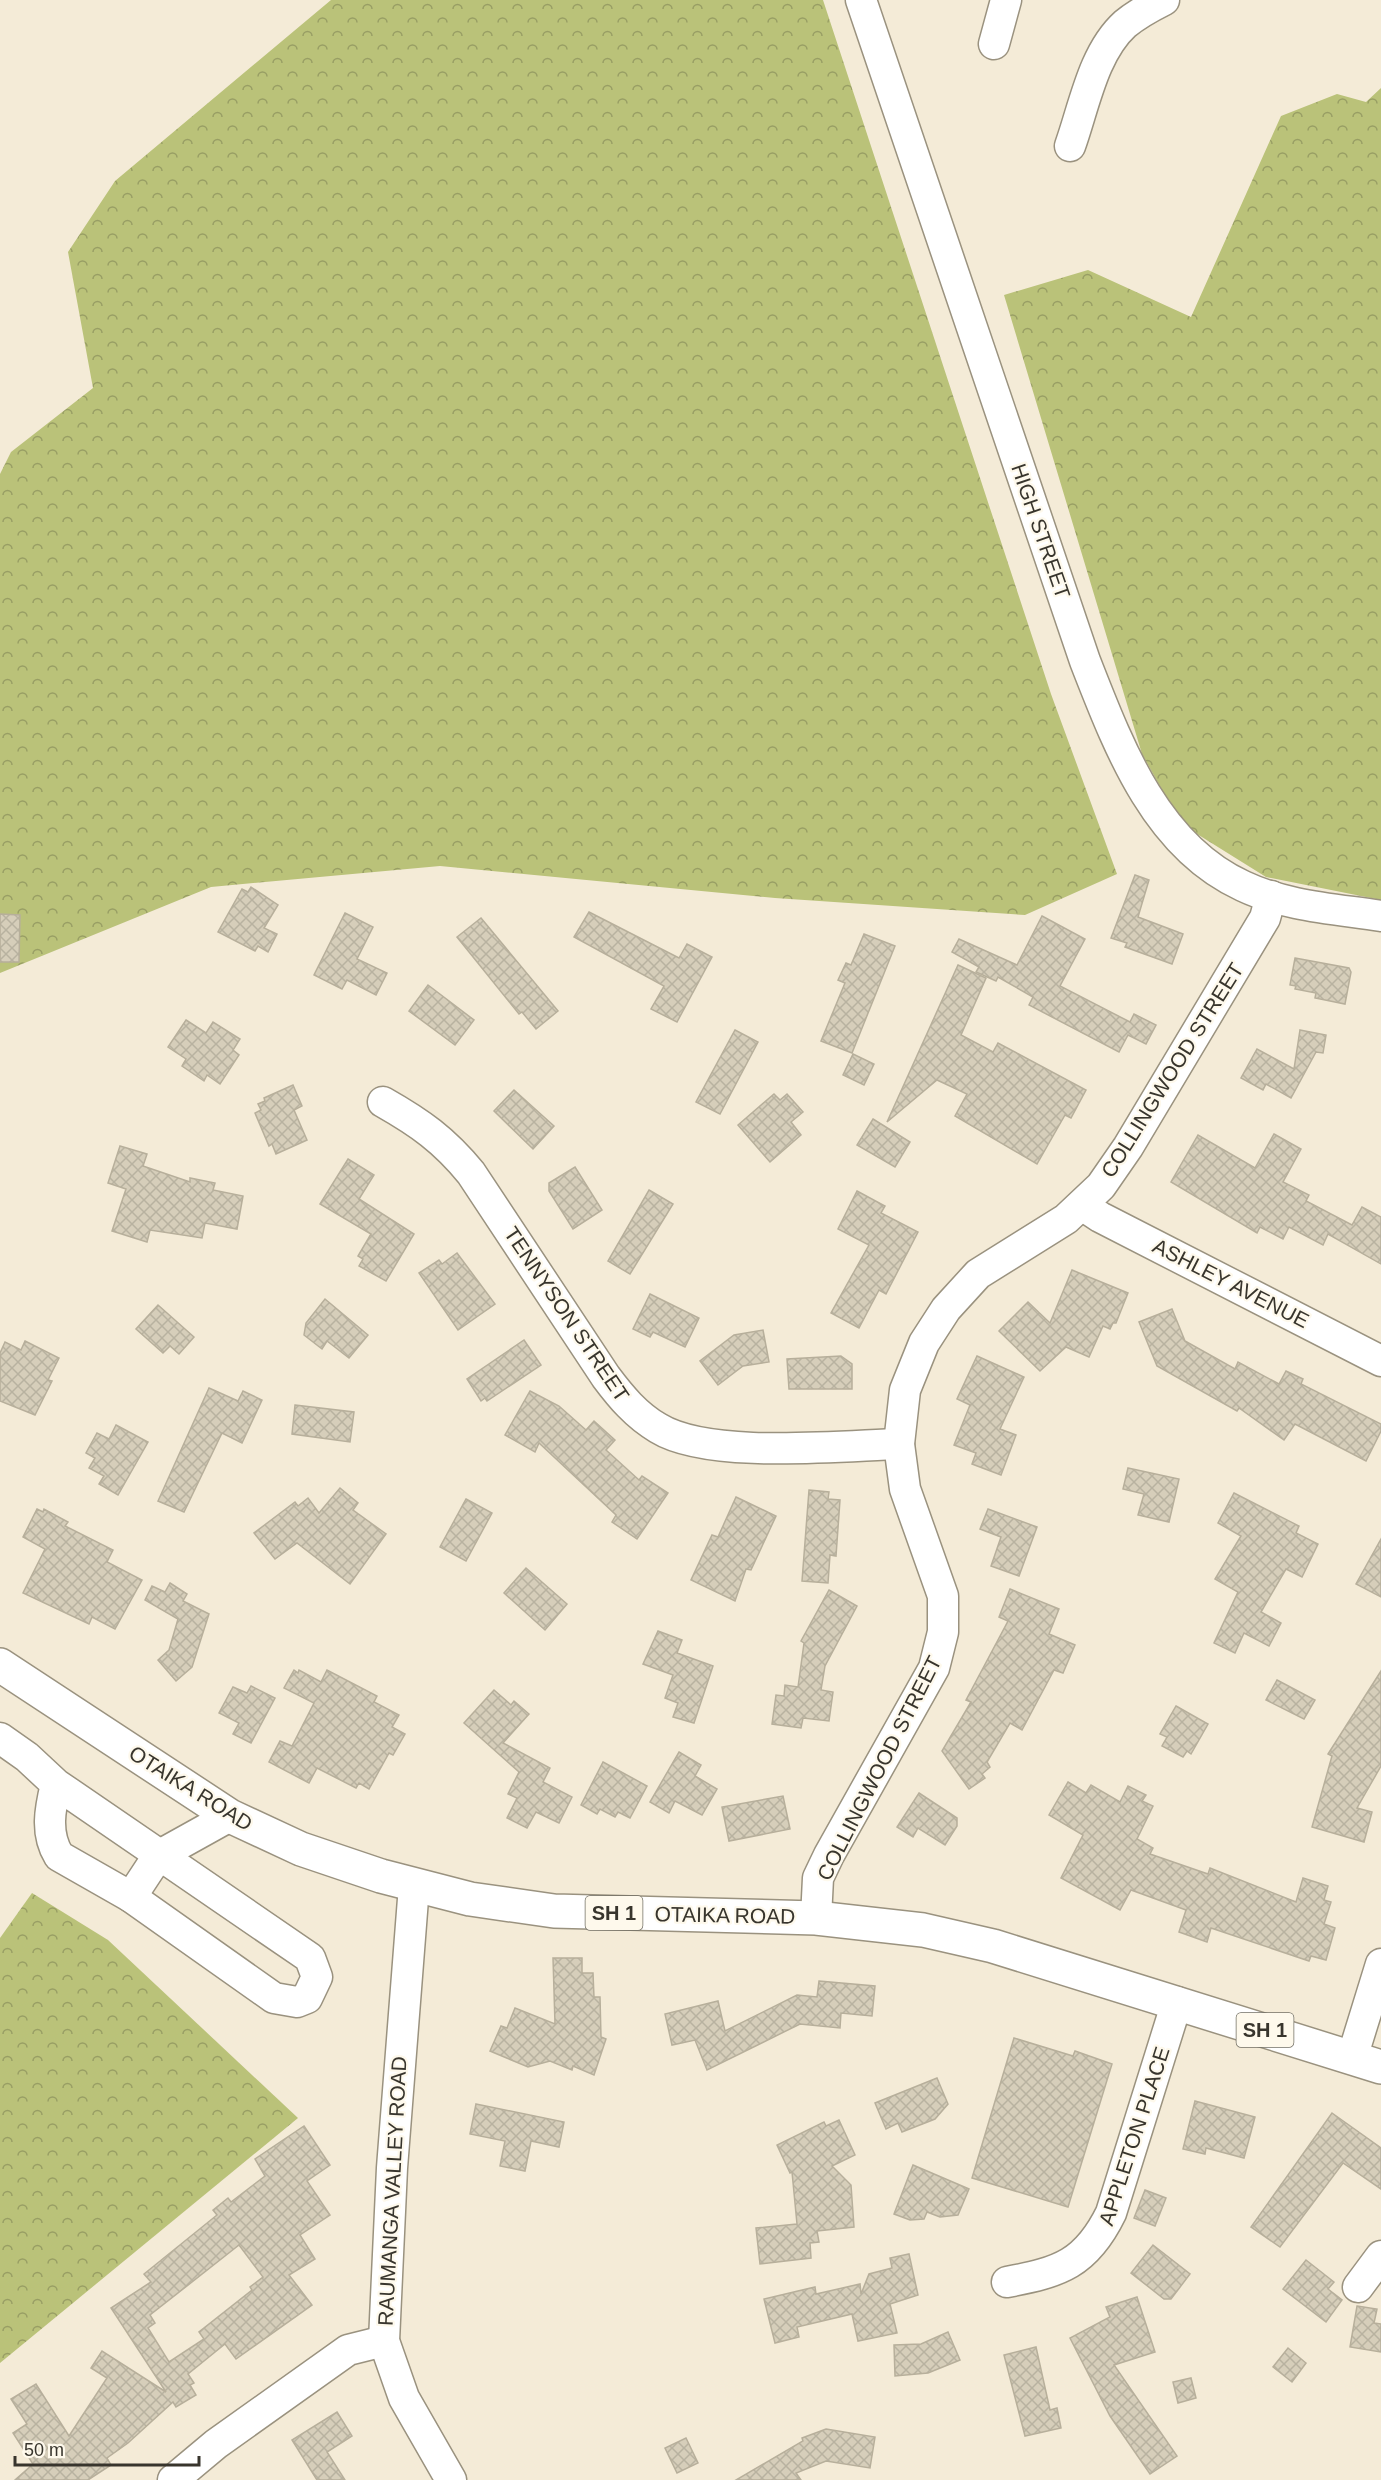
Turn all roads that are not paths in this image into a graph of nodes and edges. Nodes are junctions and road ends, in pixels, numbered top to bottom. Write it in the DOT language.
graph roads {
  1 [pos="861,0"];
  2 [pos="1006,0"];
  3 [pos="1164,0"];
  4 [pos="994,44"];
  5 [pos="1070,146"];
  6 [pos="1270,896"];
  7 [pos="1381,916"];
  8 [pos="383,1102"];
  9 [pos="1082,1205"];
  10 [pos="1381,1361"];
  11 [pos="899,1444"];
  12 [pos="0,1665"];
  13 [pos="0,1738"];
  14 [pos="56,1784"];
  15 [pos="230,1816"];
  16 [pos="158,1856"];
  17 [pos="414,1886"];
  18 [pos="130,1897"];
  19 [pos="816,1918"];
  20 [pos="1381,1964"];
  21 [pos="1177,2002"];
  22 [pos="1367,2063"];
  23 [pos="1381,2256"];
  24 [pos="1007,2282"];
  25 [pos="1358,2288"];
  26 [pos="384,2341"];
  27 [pos="173,2480"];
  28 [pos="451,2480"];
  1 -- 6 [label="street, HIGH STREET"];
  2 -- 4 [label="street"];
  3 -- 5 [label="street"];
  6 -- 7 [label="street, HIGH STREET"];
  6 -- 9 [label="street, COLLINGWOOD STREET"];
  8 -- 11 [label="street, TENNYSON STREET"];
  9 -- 10 [label="street, ASHLEY AVENUE"];
  9 -- 11 [label="street, COLLINGWOOD STREET"];
  11 -- 19 [label="street, COLLINGWOOD STREET"];
  12 -- 15 [label="highway, OTAIKA ROAD / SH 1"];
  13 -- 14 [label="street"];
  14 -- 16 [label="street"];
  14 -- 18 [label="street"];
  15 -- 16 [label="street"];
  15 -- 17 [label="highway, OTAIKA ROAD / SH 1"];
  16 -- 18 [label="street"];
  16 -- 18 [label="street"];
  17 -- 19 [label="highway, OTAIKA ROAD / SH 1"];
  17 -- 26 [label="street, RAUMANGA VALLEY ROAD"];
  19 -- 21 [label="highway, OTAIKA ROAD / SH 1"];
  20 -- 22 [label="street"];
  21 -- 22 [label="highway, OTAIKA ROAD / SH 1"];
  21 -- 24 [label="street, APPLETON PLACE"];
  23 -- 25 [label="street"];
  26 -- 27 [label="street"];
  26 -- 28 [label="street, RAUMANGA VALLEY ROAD"];
}
